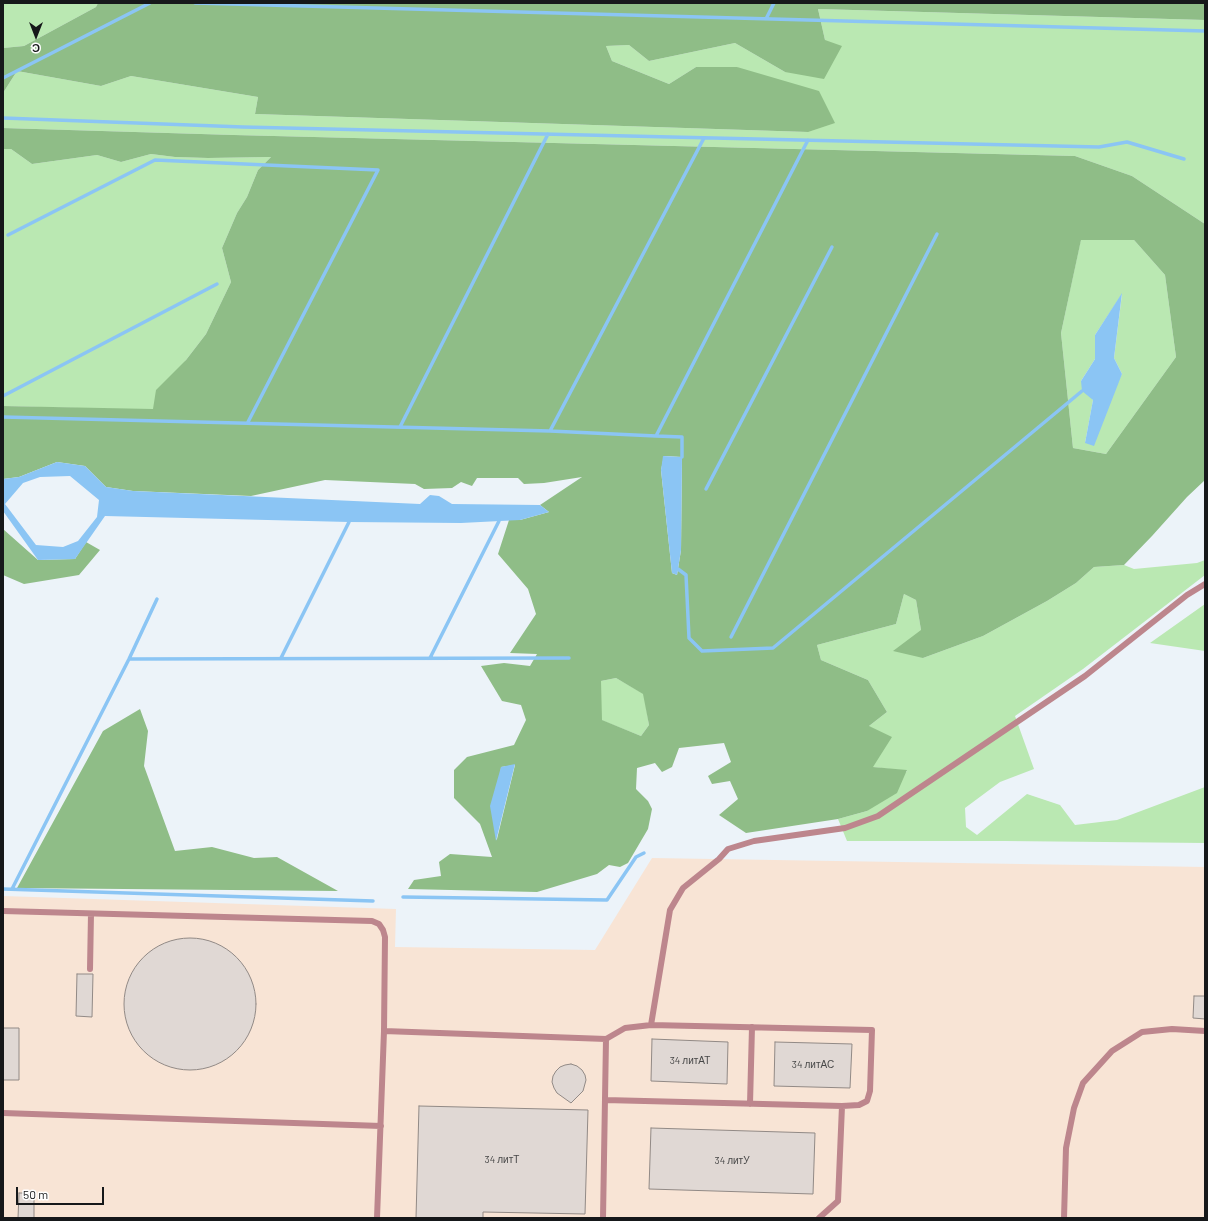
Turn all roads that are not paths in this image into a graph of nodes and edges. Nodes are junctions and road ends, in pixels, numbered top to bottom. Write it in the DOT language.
graph roads {
  1 [pos="1205,584"];
  2 [pos="3,911"];
  3 [pos="91,914"];
  4 [pos="90,969"];
  5 [pos="651,1025"];
  6 [pos="752,1027"];
  7 [pos="1205,1031"];
  8 [pos="384,1032"];
  9 [pos="606,1038"];
  10 [pos="605,1100"];
  11 [pos="750,1104"];
  12 [pos="842,1106"];
  13 [pos="3,1113"];
  14 [pos="380,1126"];
  15 [pos="377,1218"];
  16 [pos="603,1218"];
  17 [pos="819,1218"];
  18 [pos="1064,1218"];
  1 -- 5 [label="lane"];
  2 -- 3 [label="lane"];
  3 -- 4 [label="lane"];
  3 -- 8 [label="lane"];
  5 -- 6 [label="lane"];
  5 -- 9 [label="lane"];
  6 -- 11 [label="lane"];
  6 -- 12 [label="lane"];
  7 -- 18 [label="lane"];
  8 -- 9 [label="lane"];
  8 -- 14 [label="lane"];
  9 -- 10 [label="lane"];
  10 -- 11 [label="lane"];
  10 -- 16 [label="lane"];
  11 -- 12 [label="lane"];
  12 -- 17 [label="lane"];
  13 -- 14 [label="lane"];
  14 -- 15 [label="lane"];
}
